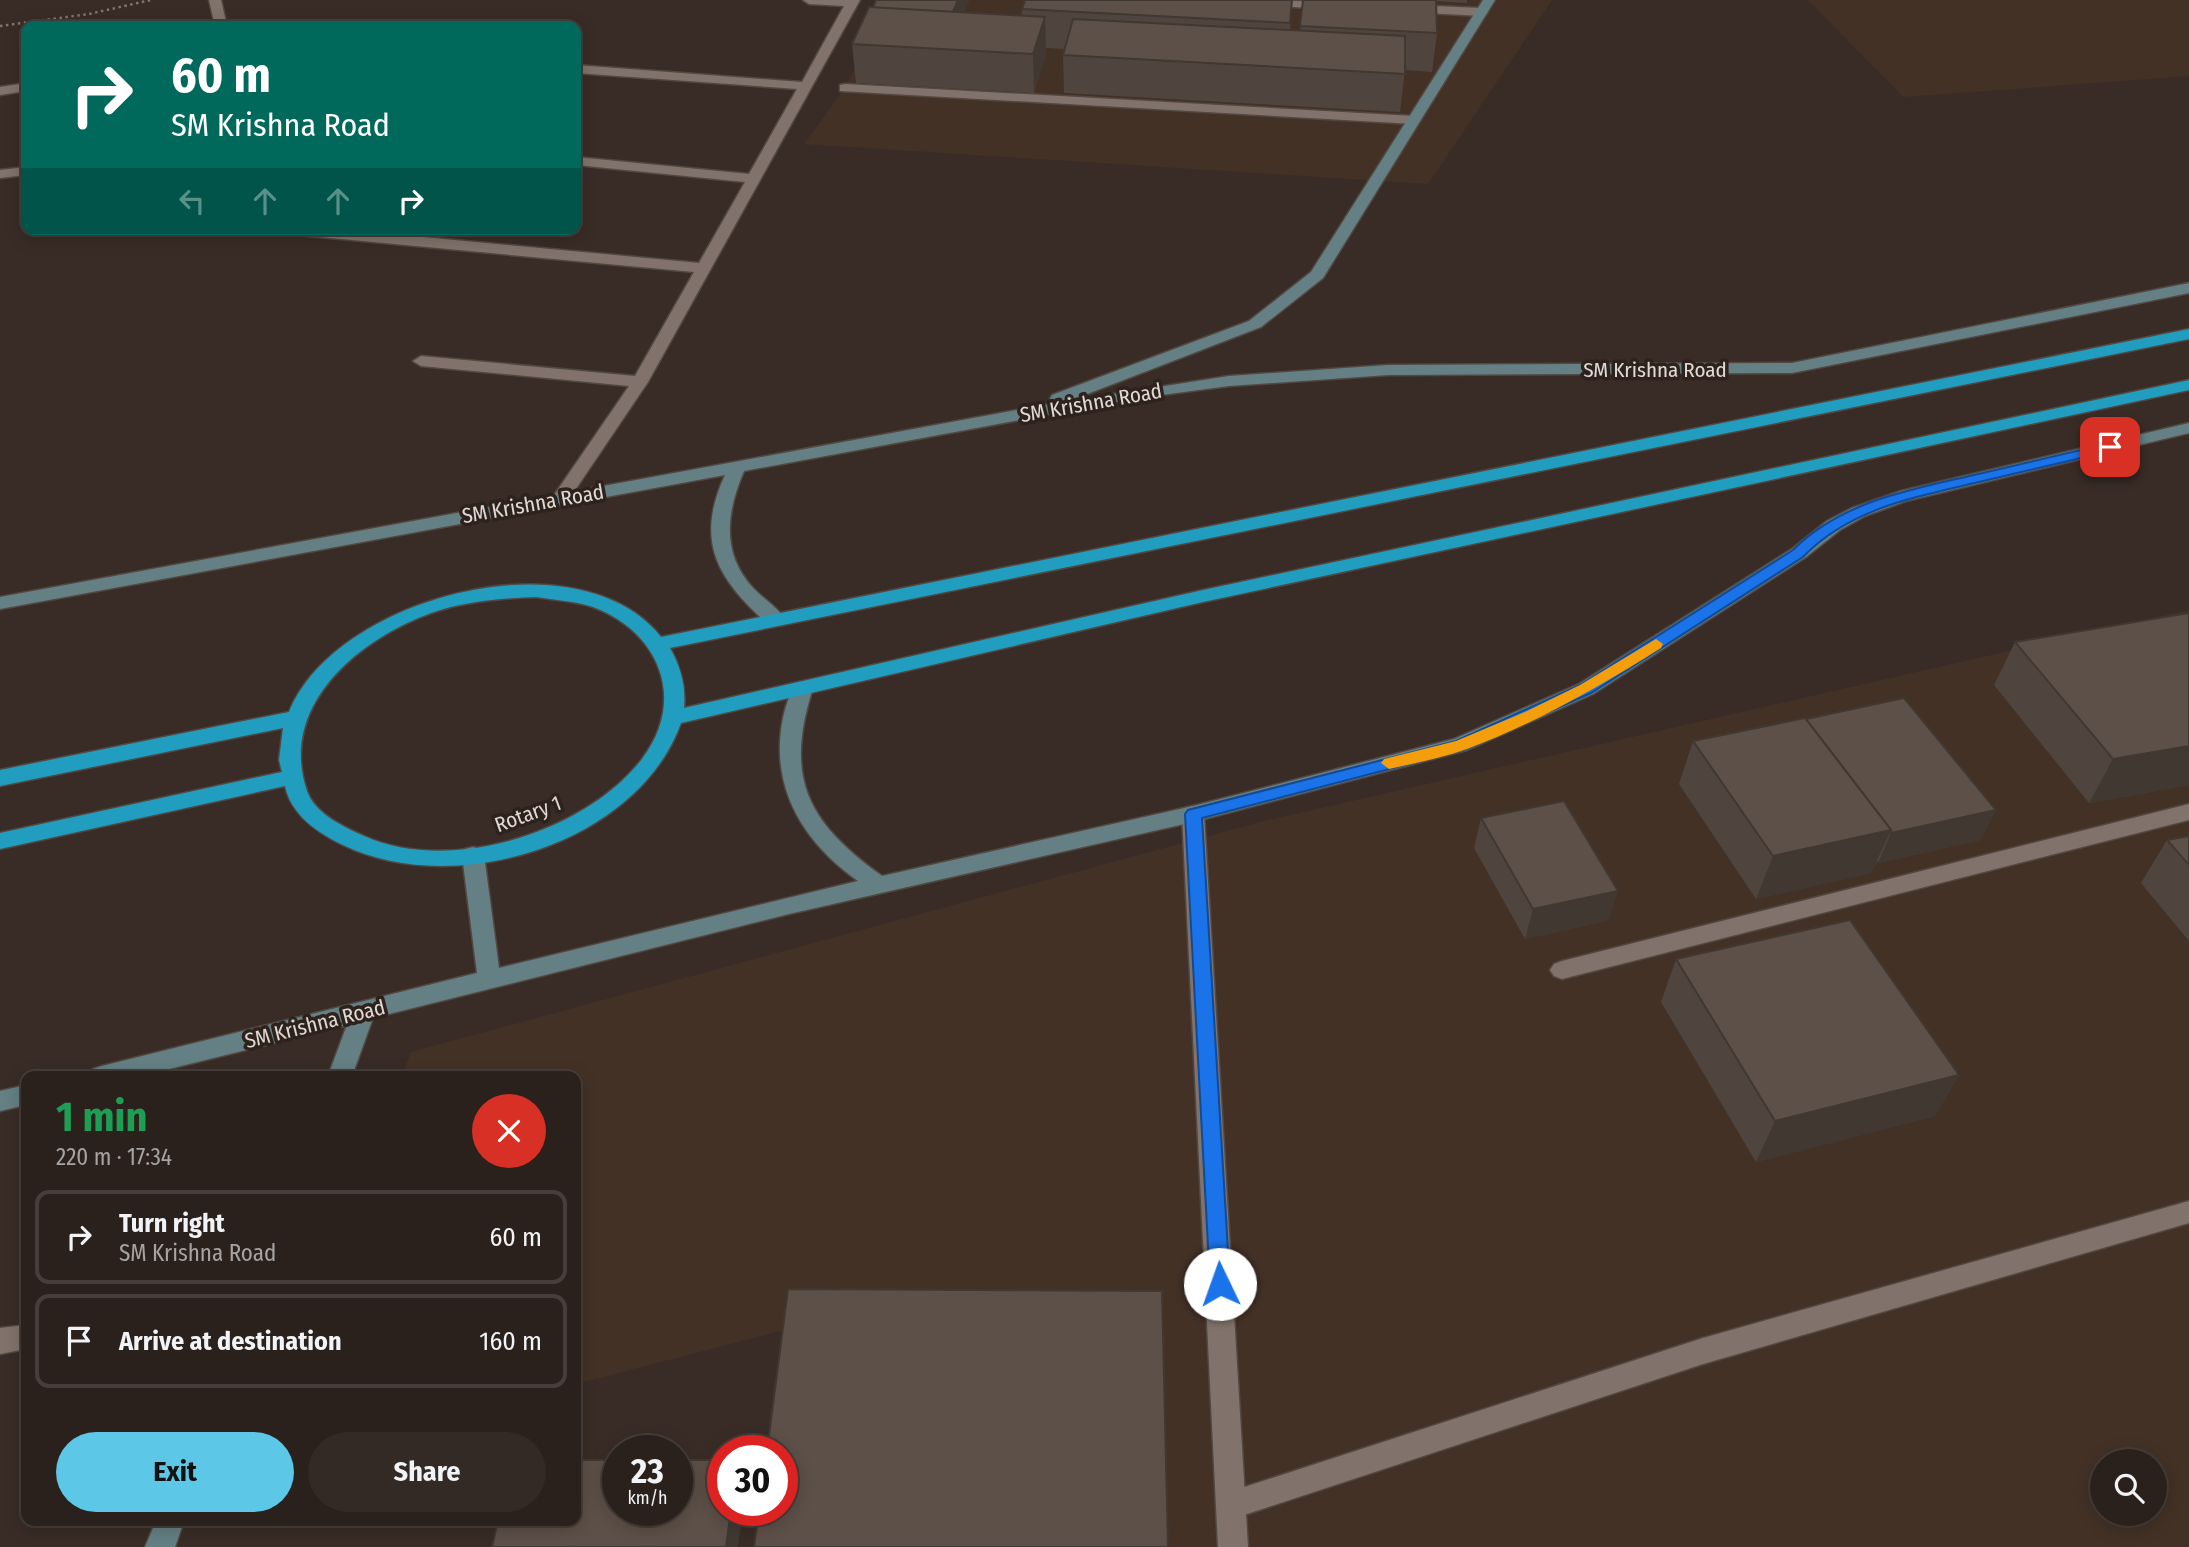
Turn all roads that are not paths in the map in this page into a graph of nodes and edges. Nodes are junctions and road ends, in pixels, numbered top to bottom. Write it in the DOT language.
graph roads {
  1 [pos="215,0"];
  2 [pos="809,0"];
  3 [pos="1235,0"];
  4 [pos="853,1"];
  5 [pos="1345,5"];
  6 [pos="1485,6"];
  7 [pos="1399,8"];
  8 [pos="220,21"];
  9 [pos="581,69"];
  10 [pos="806,86"];
  11 [pos="21,88"];
  12 [pos="845,88"];
  13 [pos="0,91"];
  14 [pos="1414,120"];
  15 [pos="581,161"];
  16 [pos="21,172"];
  17 [pos="0,174"];
  18 [pos="754,178"];
  19 [pos="351,235"];
  20 [pos="704,268"];
  21 [pos="2189,288"];
  22 [pos="2189,334"];
  23 [pos="421,360"];
  24 [pos="640,382"];
  25 [pos="2189,385"];
  26 [pos="1004,419"];
  27 [pos="2189,428"];
  28 [pos="737,467"];
  29 [pos="561,498"];
  30 [pos="0,603"];
  31 [pos="776,620"];
  32 [pos="658,644"];
  33 [pos="803,688"];
  34 [pos="295,718"];
  35 [pos="672,718"];
  36 [pos="0,778"];
  37 [pos="292,778"];
  38 [pos="2189,812"];
  39 [pos="1193,814"];
  40 [pos="0,841"];
  41 [pos="473,855"];
  42 [pos="878,884"];
  43 [pos="1562,970"];
  44 [pos="489,980"];
  45 [pos="363,1013"];
  46 [pos="123,1071"];
  47 [pos="342,1071"];
  48 [pos="21,1096"];
  49 [pos="0,1101"];
  50 [pos="2189,1212"];
  51 [pos="21,1339"];
  52 [pos="0,1342"];
  53 [pos="1232,1505"];
  54 [pos="168,1526"];
  55 [pos="160,1547"];
  56 [pos="1233,1547"];
  1 -- 8 [label="street"];
  2 -- 4 [label="street"];
  3 -- 5 [label="street"];
  4 -- 10 [label="street"];
  6 -- 7 [label="street"];
  6 -- 14 [label="street"];
  9 -- 10 [label="street"];
  10 -- 18 [label="street"];
  11 -- 13 [label="street"];
  12 -- 14 [label="street"];
  14 -- 26 [label="street"];
  15 -- 18 [label="street"];
  16 -- 17 [label="street"];
  18 -- 20 [label="street"];
  19 -- 20 [label="street"];
  20 -- 24 [label="street"];
  21 -- 26 [label="street, SM Krishna Road"];
  22 -- 31 [label="highway"];
  23 -- 24 [label="street"];
  24 -- 29 [label="street"];
  25 -- 33 [label="highway"];
  26 -- 28 [label="street, SM Krishna Road"];
  27 -- 39 [label="street, SM Krishna Road"];
  28 -- 29 [label="street, SM Krishna Road"];
  28 -- 31 [label="street"];
  29 -- 30 [label="street, SM Krishna Road"];
  31 -- 32 [label="highway"];
  32 -- 34 [label="highway, Rotary 1"];
  32 -- 35 [label="highway, Rotary 1"];
  33 -- 35 [label="highway"];
  33 -- 42 [label="street"];
  34 -- 36 [label="highway"];
  34 -- 37 [label="highway, Rotary 1"];
  35 -- 41 [label="highway, Rotary 1"];
  37 -- 40 [label="highway"];
  37 -- 41 [label="highway, Rotary 1"];
  38 -- 43 [label="street"];
  39 -- 42 [label="street, SM Krishna Road"];
  39 -- 53 [label="street"];
  41 -- 44 [label="street"];
  42 -- 44 [label="street, SM Krishna Road"];
  44 -- 45 [label="street, SM Krishna Road"];
  45 -- 46 [label="street, SM Krishna Road"];
  45 -- 47 [label="street"];
  48 -- 49 [label="street"];
  50 -- 53 [label="street"];
  51 -- 52 [label="street"];
  53 -- 56 [label="street"];
  54 -- 55 [label="street"];
}
